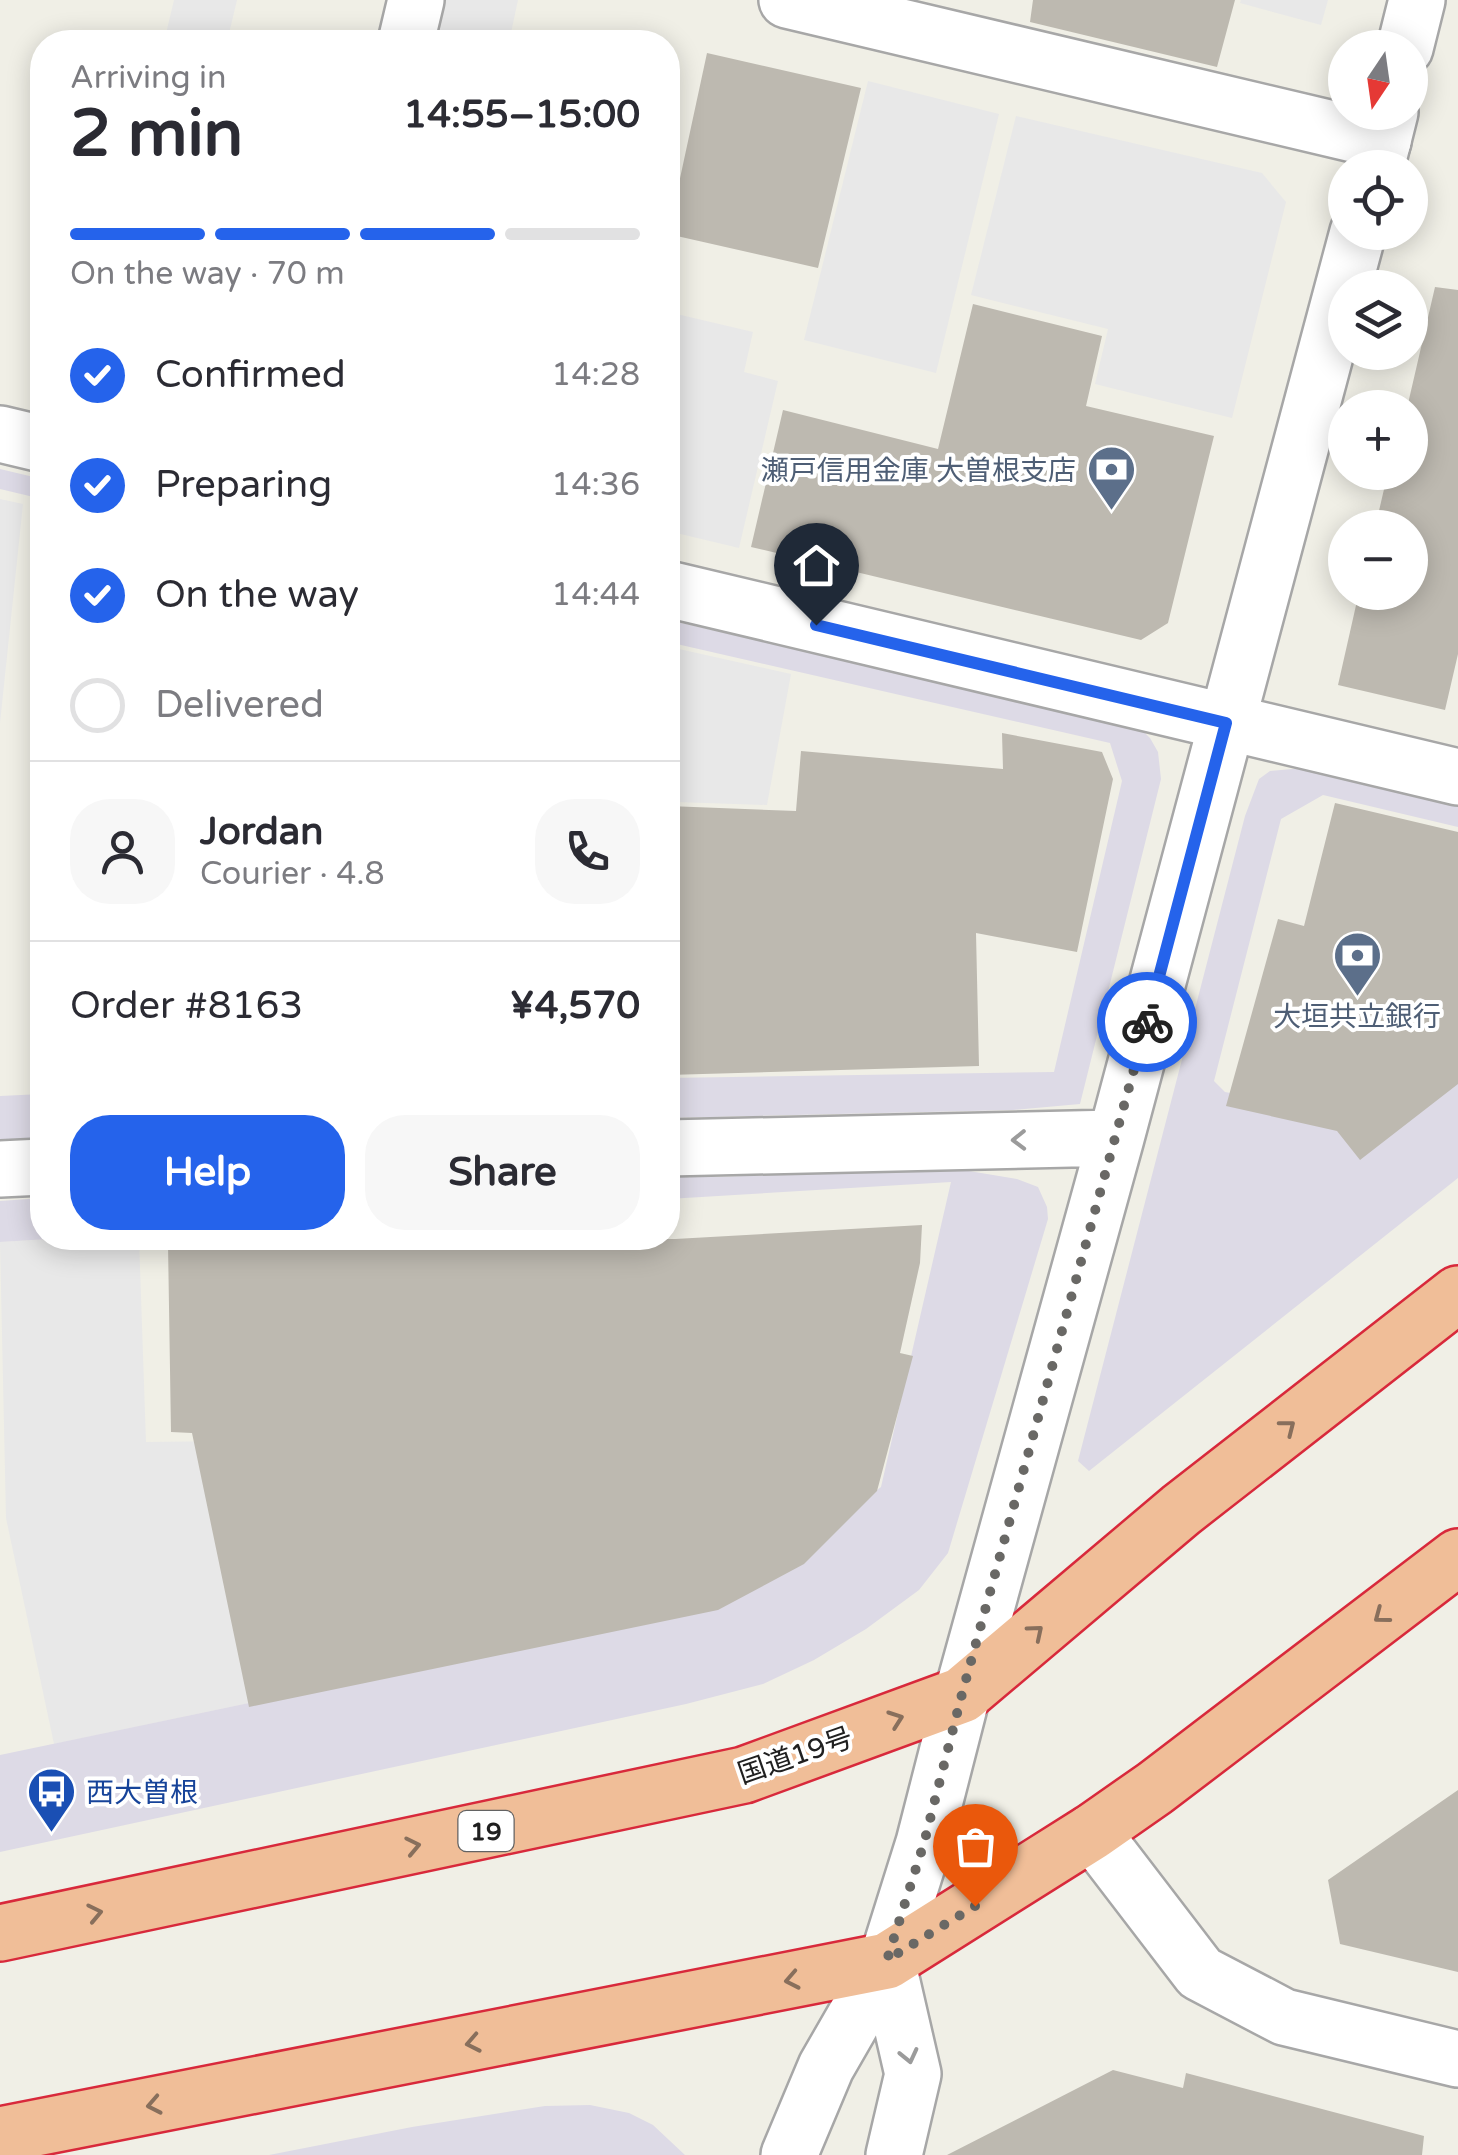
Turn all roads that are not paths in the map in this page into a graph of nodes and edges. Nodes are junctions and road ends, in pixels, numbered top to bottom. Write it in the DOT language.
graph roads {
  1 [pos="416,0"];
  2 [pos="787,0"];
  3 [pos="1417,0"];
  4 [pos="409,30"];
  5 [pos="1410,30"];
  6 [pos="1383,140"];
  7 [pos="1353,250"];
  8 [pos="0,434"];
  9 [pos="30,441"];
  10 [pos="680,593"];
  11 [pos="1226,723"];
  12 [pos="1458,777"];
  13 [pos="1116,1138"];
  14 [pos="680,1148"];
  15 [pos="30,1168"];
  16 [pos="0,1169"];
  17 [pos="1458,1294"];
  18 [pos="1458,1557"];
  19 [pos="962,1694"];
  20 [pos="1092,1832"];
  21 [pos="0,1934"];
  22 [pos="887,1960"];
  23 [pos="1458,2059"];
  24 [pos="0,2136"];
  25 [pos="790,2155"];
  26 [pos="894,2155"];
  1 -- 4 [label="street"];
  2 -- 6 [label="street"];
  3 -- 5 [label="street"];
  7 -- 11 [label="street"];
  8 -- 9 [label="street"];
  10 -- 11 [label="street"];
  11 -- 12 [label="street"];
  11 -- 13 [label="street"];
  13 -- 14 [label="street, one-way"];
  13 -- 19 [label="street"];
  15 -- 16 [label="street"];
  19 -- 17 [label="highway, 国道19号 / 19, one-way"];
  18 -- 20 [label="highway, one-way"];
  21 -- 19 [label="highway, 国道19号 / 19, one-way"];
  19 -- 22 [label="street"];
  20 -- 22 [label="highway"];
  20 -- 23 [label="street"];
  22 -- 24 [label="highway, one-way"];
  22 -- 25 [label="street"];
  22 -- 26 [label="street, one-way"];
}
